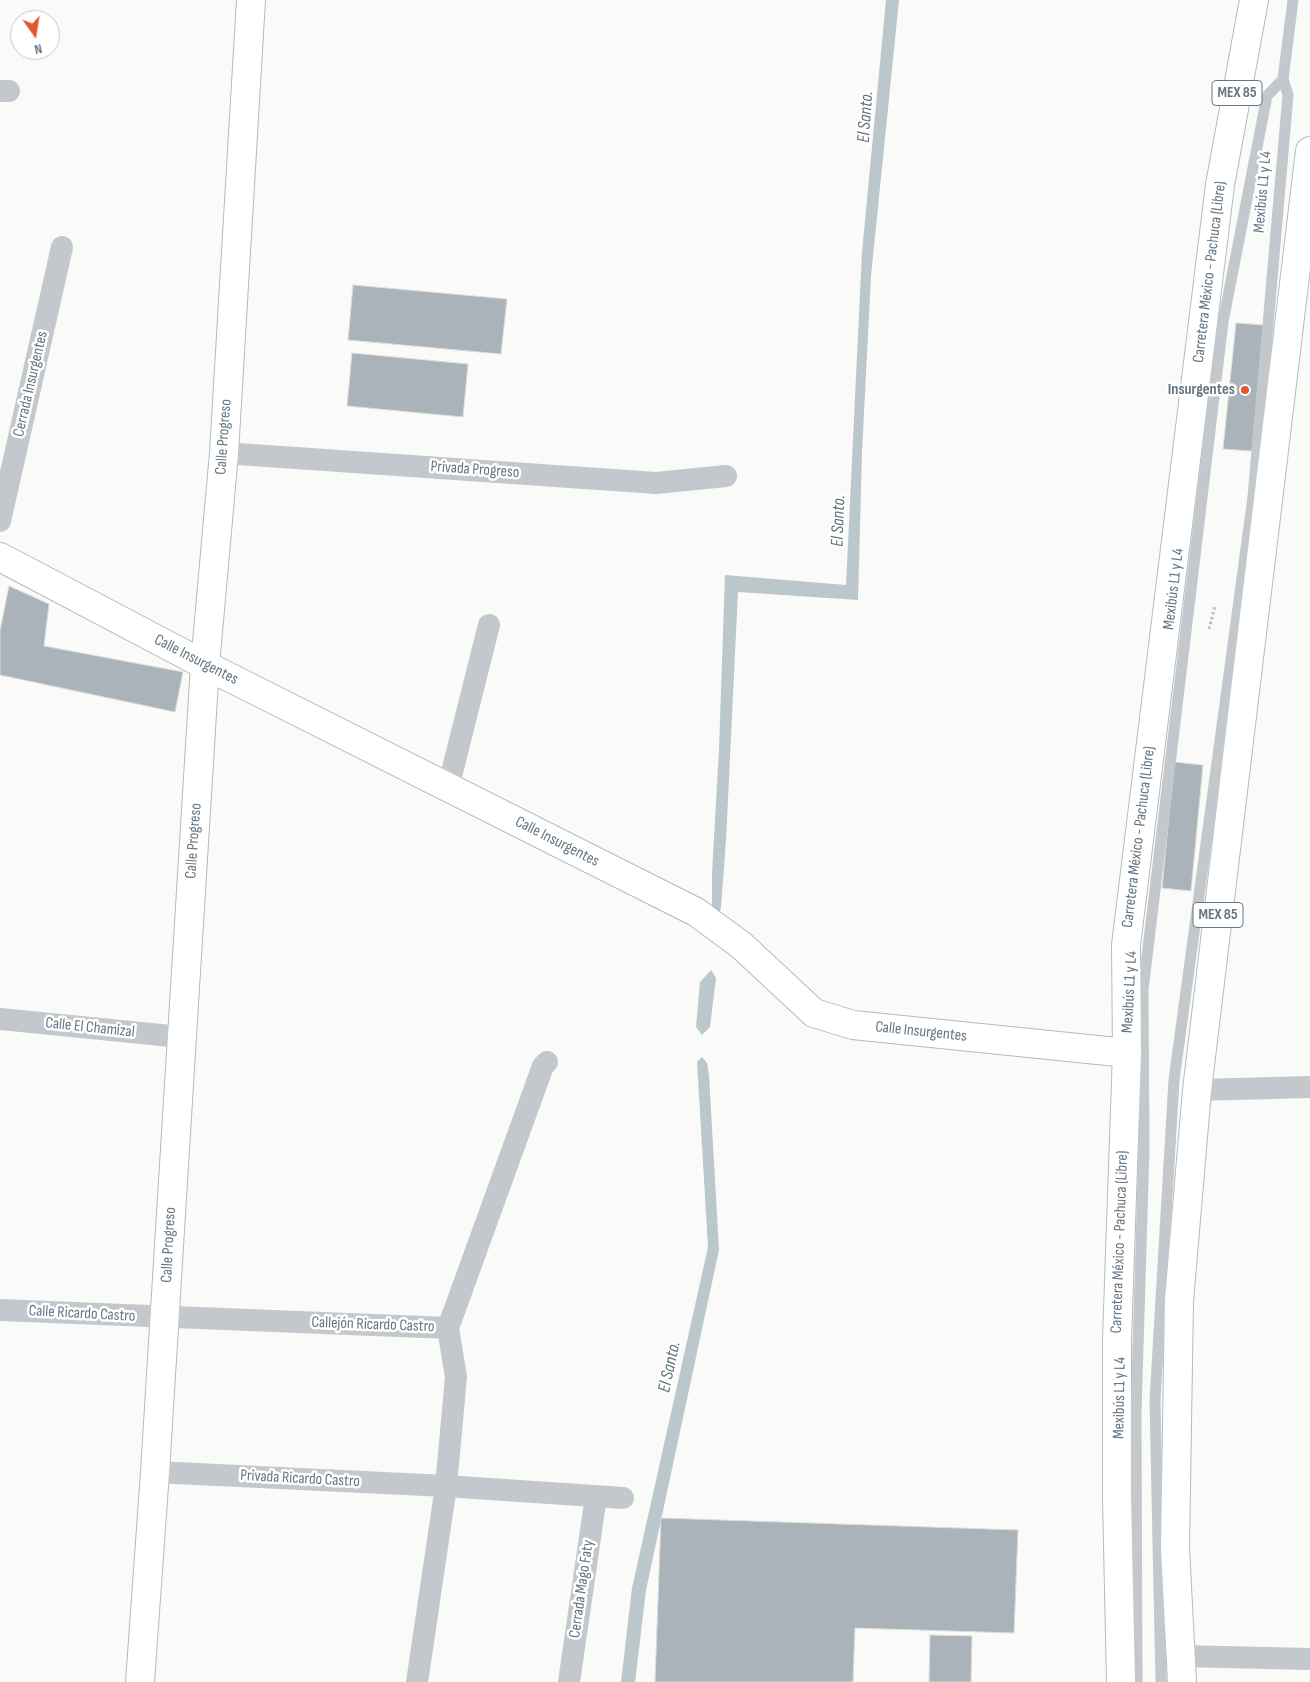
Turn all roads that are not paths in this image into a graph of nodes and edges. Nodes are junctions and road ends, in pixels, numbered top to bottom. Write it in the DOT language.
graph roads {
  1 [pos="251,0"];
  2 [pos="1237,0"];
  3 [pos="1254,0"];
  4 [pos="1293,0"];
  5 [pos="1283,80"];
  6 [pos="1310,151"];
  7 [pos="1220,185"];
  8 [pos="62,247"];
  9 [pos="224,454"];
  10 [pos="726,476"];
  11 [pos="0,521"];
  12 [pos="0,556"];
  13 [pos="489,625"];
  14 [pos="205,665"];
  15 [pos="448,788"];
  16 [pos="0,1019"];
  17 [pos="181,1037"];
  18 [pos="1126,1053"];
  19 [pos="547,1062"];
  20 [pos="1310,1087"];
  21 [pos="1197,1090"];
  22 [pos="0,1310"];
  23 [pos="165,1317"];
  24 [pos="448,1328"];
  25 [pos="155,1472"];
  26 [pos="446,1486"];
  27 [pos="596,1496"];
  28 [pos="623,1498"];
  29 [pos="1310,1659"];
  30 [pos="1181,1669"];
  31 [pos="140,1682"];
  32 [pos="417,1682"];
  33 [pos="568,1682"];
  34 [pos="1121,1682"];
  35 [pos="1137,1682"];
  36 [pos="1161,1682"];
  1 -- 9 [label="main road, Calle Progreso"];
  2 -- 7 [label="main road"];
  3 -- 7 [label="main road, Carretera México - Pachuca (Libre) / MEX 85"];
  4 -- 5 [label="lane, Mexibús L1 y L4"];
  5 -- 35 [label="lane, Mexibús L1 y L4"];
  5 -- 36 [label="lane, Mexibús L1 y L4"];
  6 -- 21 [label="main road, MEX 85"];
  7 -- 18 [label="main road, Carretera México - Pachuca (Libre) / MEX 85"];
  8 -- 11 [label="street, Cerrada Insurgentes"];
  9 -- 10 [label="street, Privada Progreso"];
  9 -- 14 [label="main road, Calle Progreso"];
  12 -- 14 [label="main road, Calle Insurgentes"];
  13 -- 15 [label="street"];
  14 -- 15 [label="main road, Calle Insurgentes"];
  14 -- 17 [label="main road, Calle Progreso"];
  15 -- 18 [label="main road, Calle Insurgentes"];
  16 -- 17 [label="street, Calle El Chamizal"];
  17 -- 23 [label="main road, Calle Progreso"];
  18 -- 34 [label="main road, Carretera México - Pachuca (Libre) / MEX 85"];
  19 -- 24 [label="street, Callejón Ricardo Castro"];
  20 -- 21 [label="street"];
  21 -- 30 [label="main road, MEX 85"];
  22 -- 23 [label="street, Calle Ricardo Castro"];
  23 -- 24 [label="street, Callejón Ricardo Castro"];
  23 -- 25 [label="main road, Calle Progreso"];
  24 -- 26 [label="street"];
  25 -- 26 [label="street, Privada Ricardo Castro"];
  25 -- 31 [label="main road, Calle Progreso"];
  26 -- 27 [label="street"];
  26 -- 32 [label="street"];
  27 -- 28 [label="street"];
  27 -- 33 [label="street, Cerrada Mago Faty"];
  29 -- 30 [label="street"];
}
